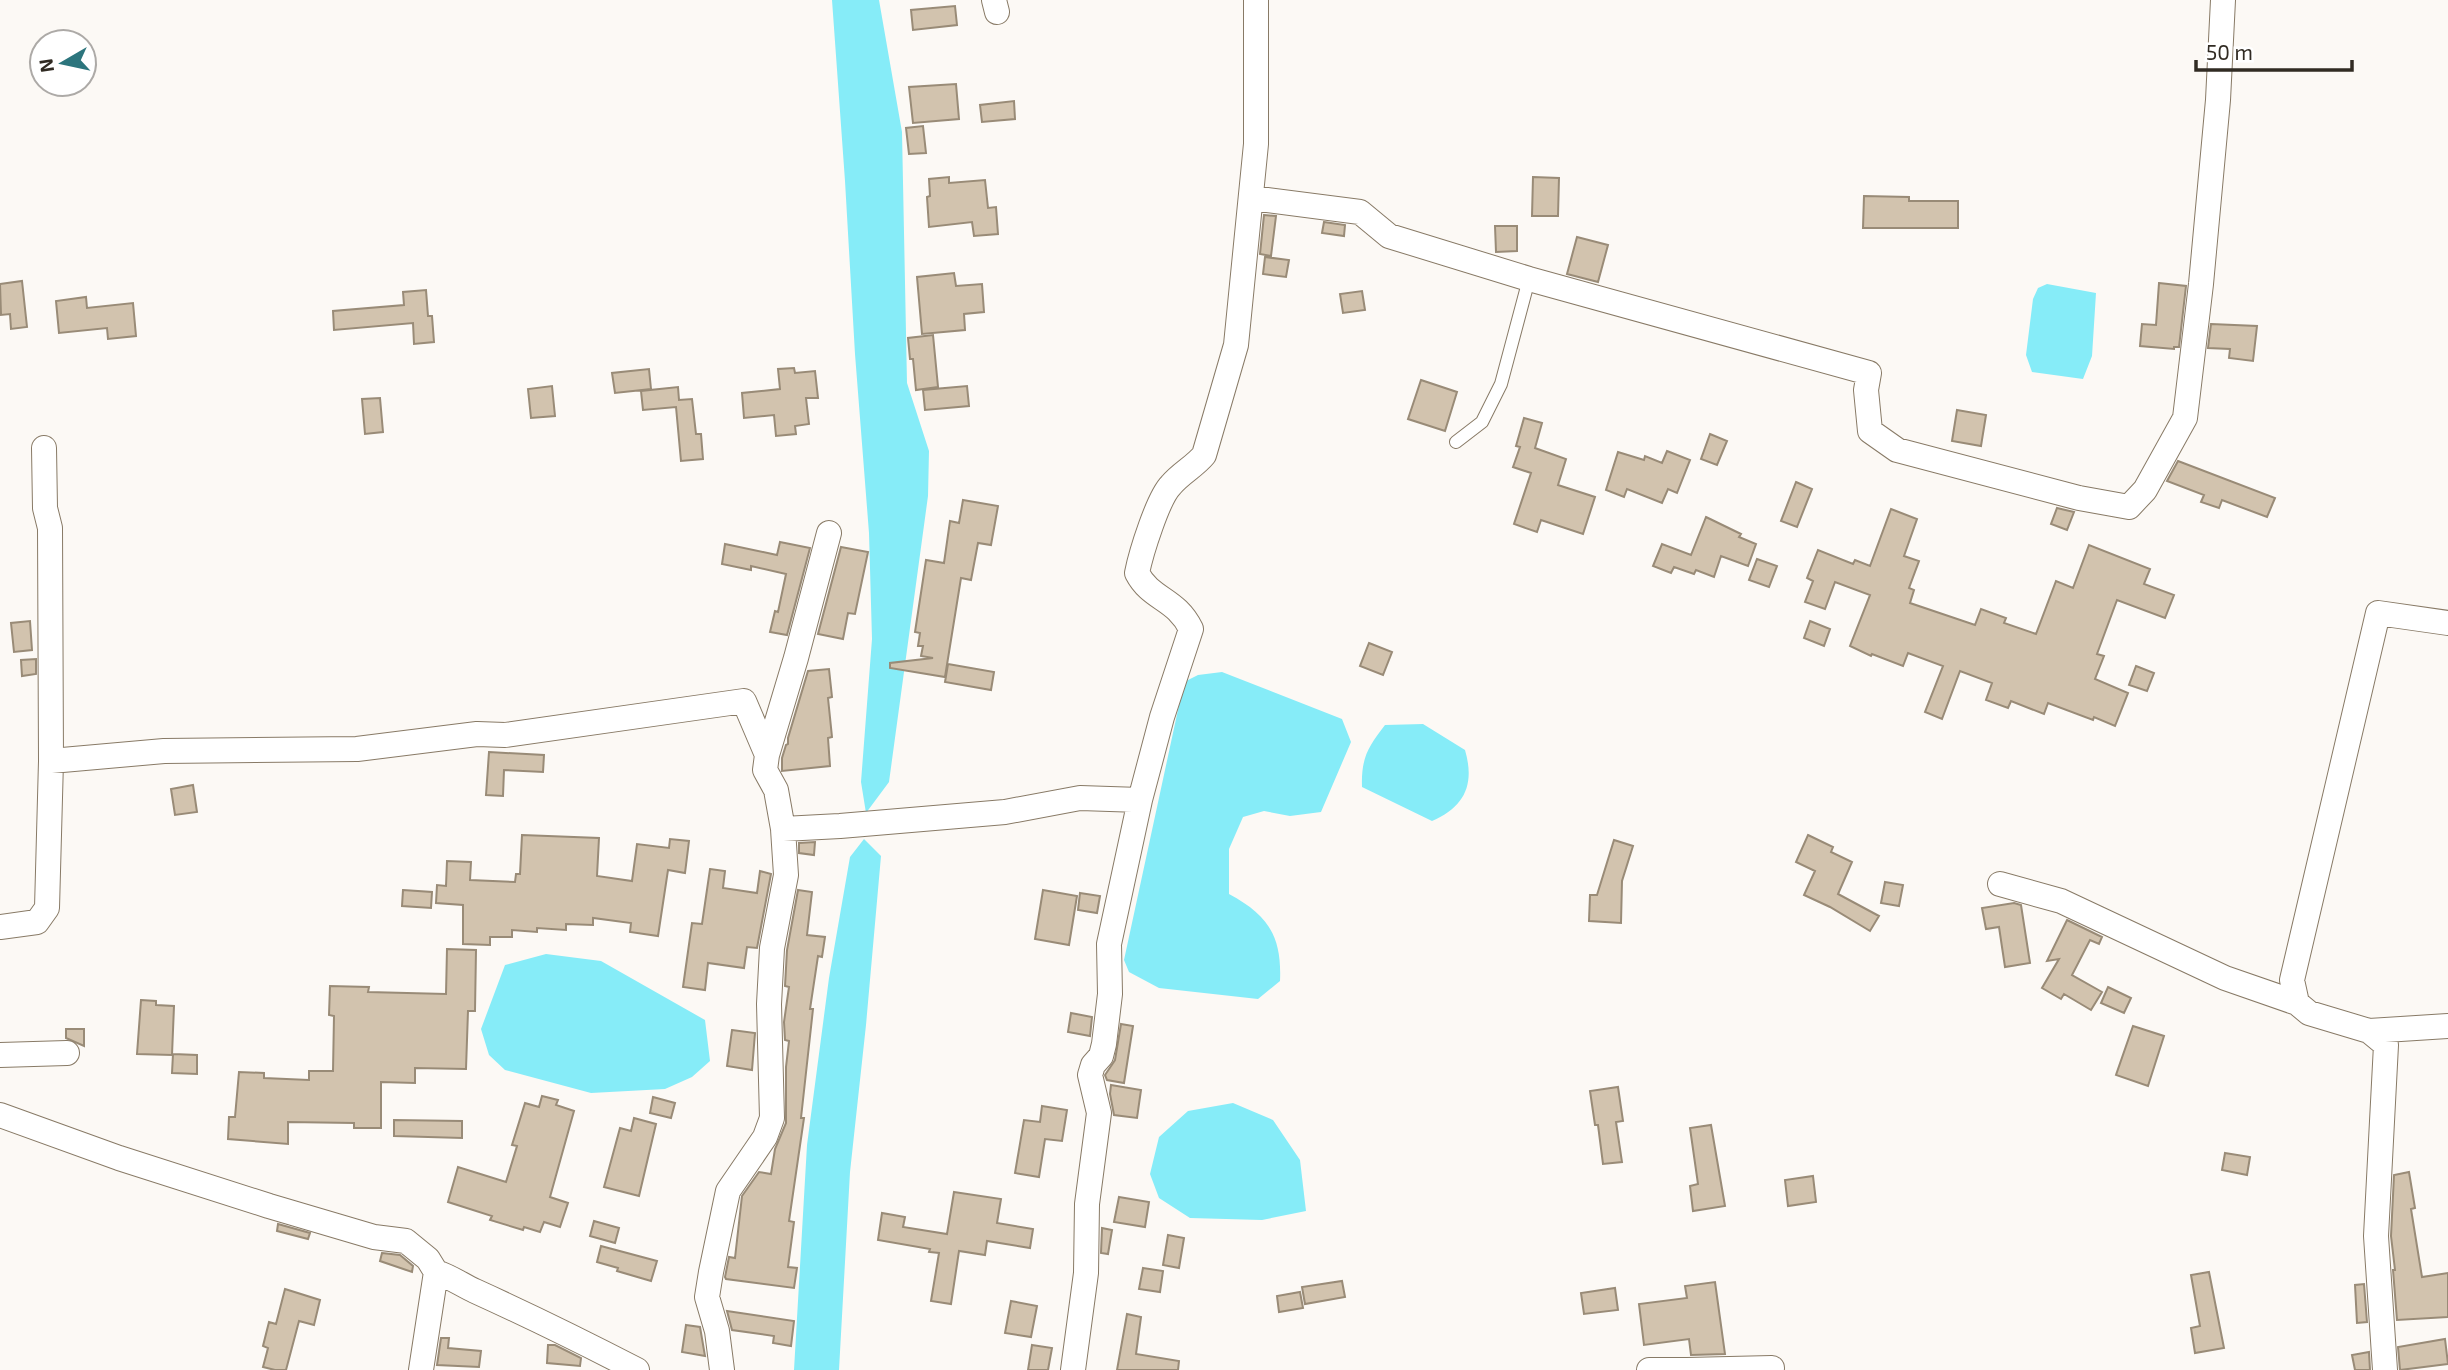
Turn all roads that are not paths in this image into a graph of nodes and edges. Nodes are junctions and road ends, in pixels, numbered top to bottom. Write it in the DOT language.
graph roads {
  1 [pos="1256,0"];
  2 [pos="2223,0"];
  3 [pos="1252,198"];
  4 [pos="1529,279"];
  5 [pos="1456,442"];
  6 [pos="44,448"];
  7 [pos="829,533"];
  8 [pos="2448,624"];
  9 [pos="766,755"];
  10 [pos="51,761"];
  11 [pos="1140,800"];
  12 [pos="783,829"];
  13 [pos="2000,884"];
  14 [pos="0,927"];
  15 [pos="2297,1003"];
  16 [pos="2448,1026"];
  17 [pos="2370,1031"];
  18 [pos="67,1053"];
  19 [pos="0,1055"];
  20 [pos="0,1115"];
  21 [pos="436,1272"];
  22 [pos="1772,1368"];
  23 [pos="421,1370"];
  24 [pos="636,1370"];
  25 [pos="722,1370"];
  26 [pos="1073,1370"];
  27 [pos="1649,1370"];
  28 [pos="1687,1370"];
  29 [pos="2385,1370"];
  1 -- 3 [label="street"];
  2 -- 4 [label="street"];
  3 -- 4 [label="street"];
  3 -- 11 [label="street"];
  4 -- 5 [label="lane"];
  6 -- 10 [label="street"];
  7 -- 9 [label="street"];
  8 -- 15 [label="street"];
  9 -- 10 [label="street"];
  9 -- 12 [label="street"];
  10 -- 14 [label="street"];
  11 -- 12 [label="street"];
  11 -- 26 [label="street"];
  12 -- 25 [label="street"];
  13 -- 15 [label="street"];
  15 -- 17 [label="street"];
  16 -- 17 [label="street"];
  17 -- 29 [label="street"];
  18 -- 19 [label="street"];
  20 -- 21 [label="street"];
  21 -- 23 [label="street"];
  21 -- 24 [label="street"];
  22 -- 28 [label="street"];
  27 -- 28 [label="street"];
}
